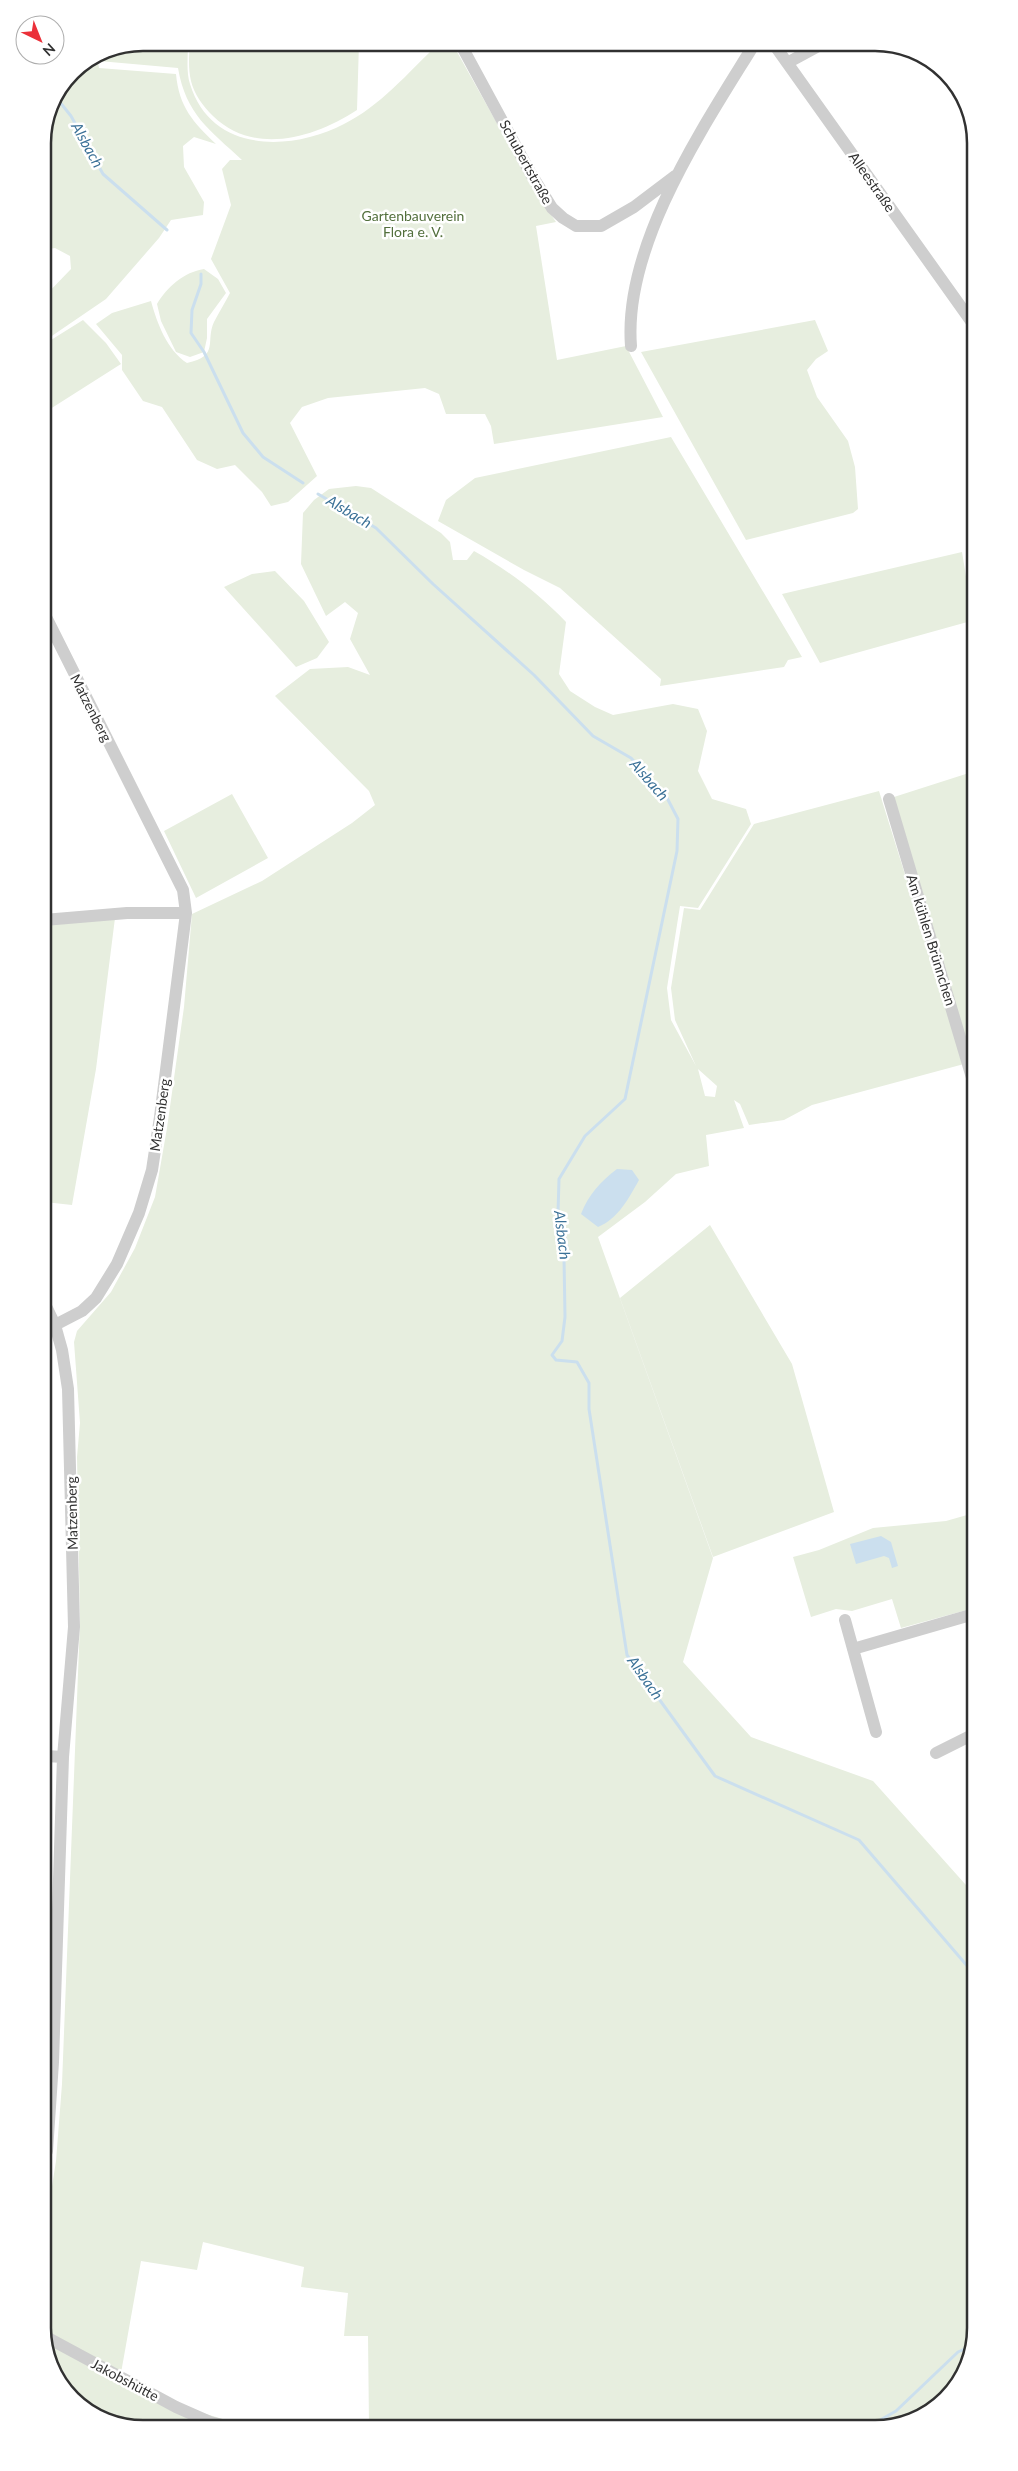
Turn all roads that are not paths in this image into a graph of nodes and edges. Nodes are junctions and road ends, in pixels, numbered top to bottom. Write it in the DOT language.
graph roads {
  1 [pos="464,51"];
  2 [pos="750,51"];
  3 [pos="779,51"];
  4 [pos="809,51"];
  5 [pos="787,63"];
  6 [pos="675,176"];
  7 [pos="967,315"];
  8 [pos="631,346"];
  9 [pos="51,627"];
  10 [pos="888,799"];
  11 [pos="186,913"];
  12 [pos="51,919"];
  13 [pos="967,1064"];
  14 [pos="51,1317"];
  15 [pos="55,1325"];
  16 [pos="967,1616"];
  17 [pos="845,1620"];
  18 [pos="853,1649"];
  19 [pos="876,1732"];
  20 [pos="967,1738"];
  21 [pos="936,1753"];
  22 [pos="51,1757"];
  23 [pos="63,1758"];
  24 [pos="51,2092"];
  25 [pos="52,2340"];
  26 [pos="205,2420"];
  1 -- 6 [label="street, Schubertstraße"];
  2 -- 6 [label="street, Schubertstraße"];
  3 -- 5 [label="street, Alleestraße"];
  4 -- 5 [label="street"];
  5 -- 7 [label="street, Alleestraße"];
  6 -- 8 [label="street, Schubertstraße"];
  9 -- 11 [label="street, Matzenberg"];
  10 -- 13 [label="street, Am kühlen Brünnchen"];
  11 -- 12 [label="street"];
  11 -- 15 [label="street, Matzenberg"];
  14 -- 15 [label="street"];
  15 -- 23 [label="street, Matzenberg"];
  16 -- 18 [label="street"];
  17 -- 18 [label="street"];
  18 -- 19 [label="street"];
  20 -- 21 [label="street"];
  22 -- 23 [label="street"];
  23 -- 24 [label="street, Matzenberg"];
  25 -- 26 [label="street, Jakobshütte"];
}
